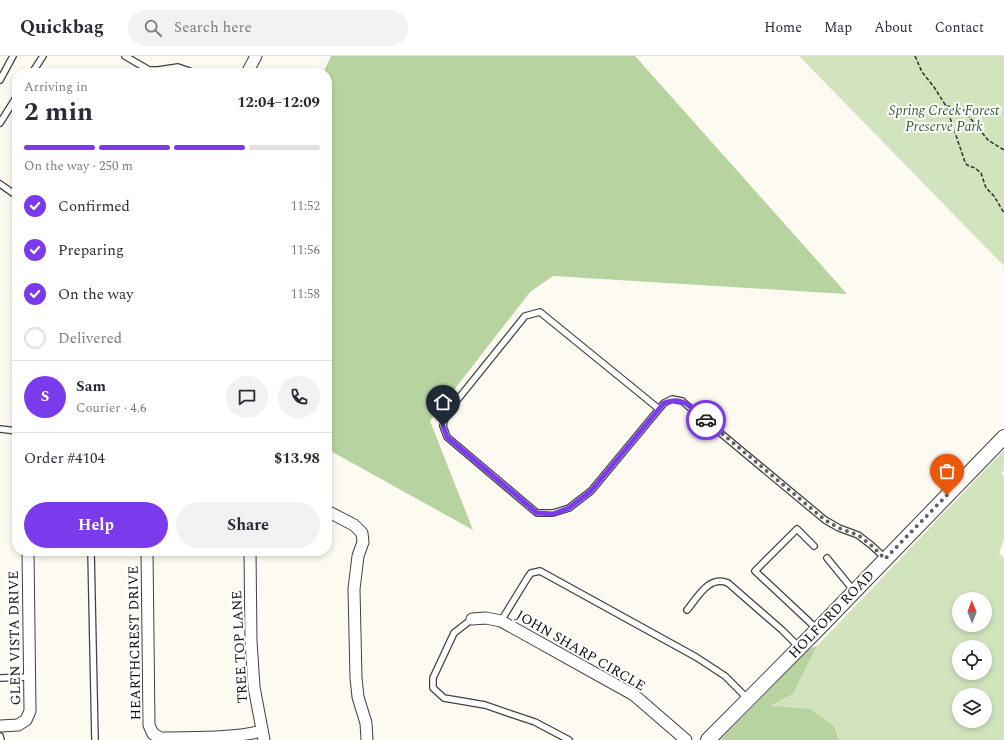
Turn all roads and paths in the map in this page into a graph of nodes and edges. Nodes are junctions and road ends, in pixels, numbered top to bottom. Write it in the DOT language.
graph roads {
  1 [pos="13,56"];
  2 [pos="43,56"];
  3 [pos="125,56"];
  4 [pos="256,56"];
  5 [pos="915,56"];
  6 [pos="35,68"];
  7 [pos="146,68"];
  8 [pos="250,68"];
  9 [pos="0,80"];
  10 [pos="12,104"];
  11 [pos="946,106"];
  12 [pos="0,123"];
  13 [pos="1004,150"];
  14 [pos="0,184"];
  15 [pos="12,192"];
  16 [pos="1004,214"];
  17 [pos="659,409"];
  18 [pos="0,429"];
  19 [pos="12,430"];
  20 [pos="1002,442"];
  21 [pos="332,514"];
  22 [pos="814,546"];
  23 [pos="28,556"];
  24 [pos="91,556"];
  25 [pos="147,556"];
  26 [pos="250,556"];
  27 [pos="827,558"];
  28 [pos="885,559"];
  29 [pos="854,591"];
  30 [pos="687,610"];
  31 [pos="472,619"];
  32 [pos="501,621"];
  33 [pos="818,629"];
  34 [pos="799,648"];
  35 [pos="0,678"];
  36 [pos="30,678"];
  37 [pos="748,699"];
  38 [pos="0,726"];
  39 [pos="0,736"];
  40 [pos="263,736"];
  41 [pos="1,740"];
  42 [pos="95,740"];
  43 [pos="367,740"];
  44 [pos="569,740"];
  45 [pos="686,740"];
  46 [pos="708,740"];
  1 -- 9 [label="lane"];
  2 -- 6 [label="lane"];
  3 -- 7 [label="lane"];
  4 -- 8 [label="street"];
  5 -- 11 [label="path"];
  10 -- 12 [label="lane"];
  11 -- 13 [label="path"];
  11 -- 16 [label="path"];
  14 -- 15 [label="lane"];
  17 -- 17 [label="lane"];
  17 -- 28 [label="lane"];
  18 -- 19 [label="lane"];
  20 -- 28 [label="street, HOLFORD ROAD"];
  21 -- 43 [label="street"];
  22 -- 33 [label="lane"];
  23 -- 36 [label="street, GLEN VISTA DRIVE"];
  24 -- 42 [label="lane"];
  25 -- 40 [label="street, HEARTHCREST DRIVE"];
  26 -- 40 [label="street, TREE TOP LANE"];
  27 -- 29 [label="lane"];
  28 -- 29 [label="street, HOLFORD ROAD"];
  29 -- 33 [label="street, HOLFORD ROAD"];
  30 -- 34 [label="lane"];
  31 -- 32 [label="street, JOHN SHARP CIRCLE"];
  31 -- 44 [label="lane"];
  32 -- 37 [label="lane"];
  32 -- 45 [label="street, JOHN SHARP CIRCLE"];
  33 -- 34 [label="street, HOLFORD ROAD"];
  34 -- 37 [label="street, HOLFORD ROAD"];
  35 -- 36 [label="lane"];
  36 -- 38 [label="street, GLEN VISTA DRIVE"];
  37 -- 46 [label="street, HOLFORD ROAD"];
  39 -- 41 [label="lane"];
}
